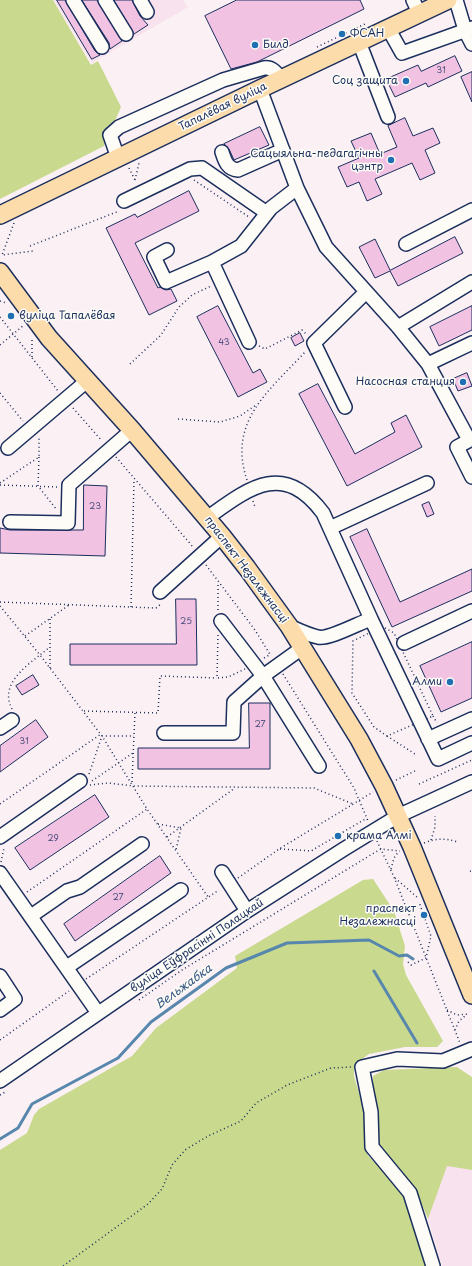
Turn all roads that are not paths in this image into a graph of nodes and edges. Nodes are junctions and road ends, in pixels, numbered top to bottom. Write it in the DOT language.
graph roads {
  1 [pos="73,0"];
  2 [pos="105,0"];
  3 [pos="140,0"];
  4 [pos="448,0"];
  5 [pos="456,0"];
  6 [pos="416,7"];
  7 [pos="147,12"];
  8 [pos="388,28"];
  9 [pos="469,29"];
  10 [pos="126,34"];
  11 [pos="359,42"];
  12 [pos="472,44"];
  13 [pos="102,47"];
  14 [pos="281,79"];
  15 [pos="260,89"];
  16 [pos="388,117"];
  17 [pos="283,150"];
  18 [pos="222,152"];
  19 [pos="118,158"];
  20 [pos="297,188"];
  21 [pos="124,205"];
  22 [pos="472,210"];
  23 [pos="7,219"];
  24 [pos="263,219"];
  25 [pos="406,244"];
  26 [pos="167,250"];
  27 [pos="212,262"];
  28 [pos="0,272"];
  29 [pos="472,282"];
  30 [pos="366,292"];
  31 [pos="398,327"];
  32 [pos="249,342"];
  33 [pos="472,343"];
  34 [pos="428,364"];
  35 [pos="88,380"];
  36 [pos="345,407"];
  37 [pos="132,430"];
  38 [pos="471,440"];
  39 [pos="8,448"];
  40 [pos="472,477"];
  41 [pos="426,483"];
  42 [pos="206,518"];
  43 [pos="10,522"];
  44 [pos="330,528"];
  45 [pos="222,536"];
  46 [pos="160,598"];
  47 [pos="472,611"];
  48 [pos="221,621"];
  49 [pos="374,624"];
  50 [pos="289,626"];
  51 [pos="404,643"];
  52 [pos="302,648"];
  53 [pos="263,676"];
  54 [pos="12,715"];
  55 [pos="472,719"];
  56 [pos="0,728"];
  57 [pos="164,732"];
  58 [pos="428,739"];
  59 [pos="472,743"];
  60 [pos="319,766"];
  61 [pos="84,782"];
  62 [pos="472,782"];
  63 [pos="398,816"];
  64 [pos="0,837"];
  65 [pos="142,844"];
  66 [pos="0,866"];
  67 [pos="222,872"];
  68 [pos="181,890"];
  69 [pos="247,911"];
  70 [pos="31,916"];
  71 [pos="67,968"];
  72 [pos="0,976"];
  73 [pos="472,995"];
  74 [pos="0,1010"];
  75 [pos="98,1013"];
  76 [pos="472,1049"];
  77 [pos="3,1086"];
  78 [pos="433,1266"];
  1 -- 13 [label="street"];
  2 -- 10 [label="street"];
  3 -- 7 [label="street"];
  4 -- 6 [label="main road, Тапалёвая вуліца"];
  5 -- 9 [label="street"];
  6 -- 8 [label="main road, Тапалёвая вуліца"];
  8 -- 9 [label="street"];
  8 -- 11 [label="main road, Тапалёвая вуліца"];
  9 -- 12 [label="street"];
  11 -- 14 [label="main road, Тапалёвая вуліца"];
  11 -- 16 [label="street"];
  14 -- 15 [label="main road, Тапалёвая вуліца"];
  14 -- 19 [label="street"];
  15 -- 17 [label="street"];
  15 -- 19 [label="main road, Тапалёвая вуліца"];
  17 -- 18 [label="street"];
  17 -- 20 [label="street"];
  19 -- 23 [label="main road, Тапалёвая вуліца"];
  20 -- 24 [label="street"];
  20 -- 30 [label="street"];
  21 -- 24 [label="street"];
  22 -- 25 [label="street"];
  24 -- 27 [label="street"];
  26 -- 27 [label="street"];
  27 -- 32 [label="street"];
  28 -- 35 [label="main road, праспект Незалежнасці"];
  29 -- 31 [label="street"];
  30 -- 31 [label="street"];
  30 -- 36 [label="street"];
  31 -- 34 [label="street"];
  33 -- 34 [label="street"];
  34 -- 38 [label="street"];
  35 -- 37 [label="main road, праспект Незалежнасці"];
  35 -- 39 [label="street"];
  37 -- 42 [label="main road, праспект Незалежнасці"];
  37 -- 43 [label="street"];
  38 -- 40 [label="street"];
  41 -- 44 [label="street"];
  42 -- 44 [label="street"];
  42 -- 45 [label="main road, праспект Незалежнасці"];
  44 -- 49 [label="street"];
  45 -- 46 [label="street"];
  45 -- 50 [label="main road, праспект Незалежнасці"];
  47 -- 51 [label="street"];
  48 -- 53 [label="street"];
  49 -- 50 [label="street"];
  49 -- 58 [label="street"];
  50 -- 52 [label="main road, праспект Незалежнасці"];
  52 -- 53 [label="street"];
  52 -- 63 [label="main road, праспект Незалежнасці"];
  53 -- 57 [label="street"];
  53 -- 60 [label="street"];
  54 -- 56 [label="street"];
  55 -- 58 [label="street"];
  58 -- 59 [label="street"];
  61 -- 64 [label="street"];
  62 -- 63 [label="street, вуліца Еўфрасінні Полацкай"];
  63 -- 69 [label="street, вуліца Еўфрасінні Полацкай"];
  63 -- 73 [label="main road, праспект Незалежнасці"];
  65 -- 70 [label="street"];
  66 -- 70 [label="street"];
  67 -- 69 [label="street"];
  68 -- 71 [label="street"];
  69 -- 75 [label="street, вуліца Еўфрасінні Полацкай"];
  70 -- 71 [label="street"];
  71 -- 75 [label="street"];
  72 -- 74 [label="street"];
  75 -- 77 [label="street, вуліца Еўфрасінні Полацкай"];
  76 -- 78 [label="street"];
}
